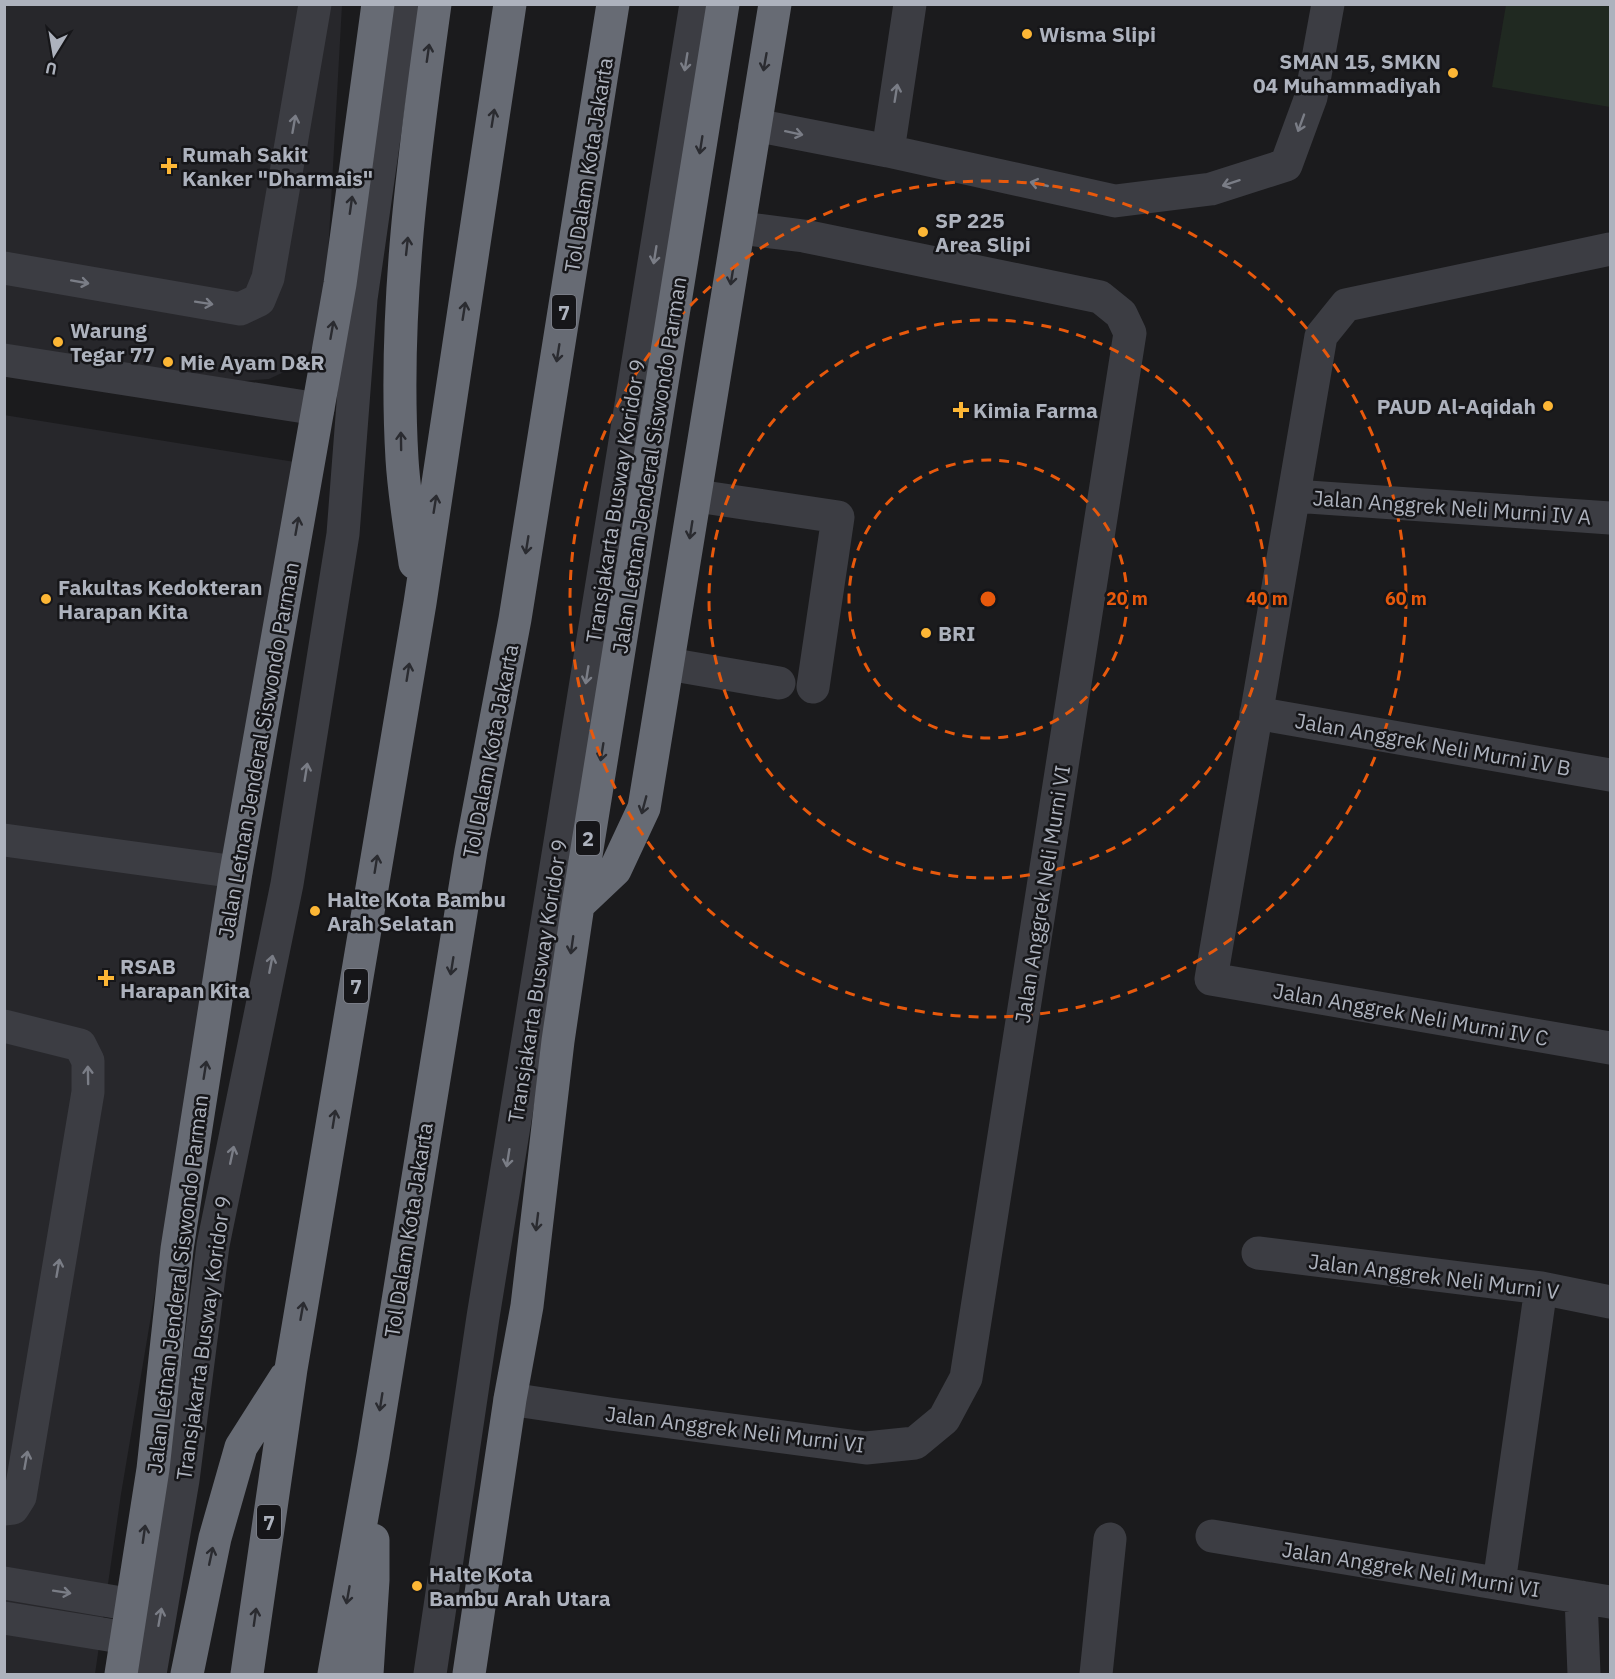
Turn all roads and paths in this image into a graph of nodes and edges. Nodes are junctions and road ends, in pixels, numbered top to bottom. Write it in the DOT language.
graph roads {
  1 [pos="315,4"];
  2 [pos="378,4"];
  3 [pos="403,4"];
  4 [pos="435,4"];
  5 [pos="510,4"];
  6 [pos="614,4"];
  7 [pos="696,4"];
  8 [pos="723,4"];
  9 [pos="775,4"];
  10 [pos="910,4"];
  11 [pos="1329,4"];
  12 [pos="754,125"];
  13 [pos="888,151"];
  14 [pos="740,228"];
  15 [pos="1611,249"];
  16 [pos="4,268"];
  17 [pos="4,360"];
  18 [pos="318,409"];
  19 [pos="697,496"];
  20 [pos="1294,496"];
  21 [pos="1611,518"];
  22 [pos="420,603"];
  23 [pos="668,664"];
  24 [pos="779,683"];
  25 [pos="813,687"];
  26 [pos="1256,713"];
  27 [pos="1611,775"];
  28 [pos="4,840"];
  29 [pos="236,872"];
  30 [pos="578,905"];
  31 [pos="4,1026"];
  32 [pos="1611,1048"];
  33 [pos="1258,1253"];
  34 [pos="1541,1288"];
  35 [pos="1611,1302"];
  36 [pos="291,1369"];
  37 [pos="510,1399"];
  38 [pos="373,1455"];
  39 [pos="4,1509"];
  40 [pos="1212,1536"];
  41 [pos="1110,1539"];
  42 [pos="4,1583"];
  43 [pos="1499,1583"];
  44 [pos="1596,1599"];
  45 [pos="133,1605"];
  46 [pos="4,1618"];
  47 [pos="126,1638"];
  48 [pos="121,1674"];
  49 [pos="150,1674"];
  50 [pos="187,1674"];
  51 [pos="247,1674"];
  52 [pos="334,1674"];
  53 [pos="367,1674"];
  54 [pos="430,1674"];
  55 [pos="469,1674"];
  56 [pos="1096,1674"];
  57 [pos="1584,1674"];
  16 -- 1 [label="street, one-way"];
  18 -- 2 [label="highway, Jalan Letnan Jenderal Siswondo Parman, one-way"];
  49 -- 3 [label="street, Transjakarta Busway Koridor 9, one-way"];
  22 -- 4 [label="highway, one-way"];
  22 -- 5 [label="highway, 7, one-way"];
  6 -- 38 [label="highway, Tol Dalam Kota Jakarta / 7, one-way"];
  7 -- 54 [label="street, Transjakarta Busway Koridor 9, one-way"];
  8 -- 30 [label="highway, Jalan Letnan Jenderal Siswondo Parman / 2, one-way"];
  9 -- 12 [label="highway, one-way"];
  13 -- 10 [label="street, one-way"];
  11 -- 13 [label="street, one-way"];
  12 -- 13 [label="street, one-way"];
  12 -- 14 [label="highway"];
  14 -- 19 [label="highway, one-way"];
  14 -- 37 [label="street, Jalan Anggrek Neli Murni VI"];
  15 -- 20 [label="street"];
  17 -- 18 [label="street"];
  29 -- 18 [label="highway, Jalan Letnan Jenderal Siswondo Parman, one-way"];
  19 -- 23 [label="highway, one-way"];
  19 -- 25 [label="street"];
  20 -- 21 [label="street, Jalan Anggrek Neli Murni IV A"];
  20 -- 26 [label="street"];
  36 -- 22 [label="highway, 7, one-way"];
  23 -- 24 [label="street"];
  23 -- 30 [label="highway, one-way"];
  26 -- 27 [label="street, Jalan Anggrek Neli Murni IV B"];
  26 -- 32 [label="street, Jalan Anggrek Neli Murni IV C"];
  28 -- 29 [label="street"];
  45 -- 29 [label="highway, Jalan Letnan Jenderal Siswondo Parman, one-way"];
  30 -- 37 [label="highway, Jalan Letnan Jenderal Siswondo Parman / 2, one-way"];
  39 -- 31 [label="street, one-way"];
  33 -- 34 [label="street, Jalan Anggrek Neli Murni V"];
  34 -- 35 [label="street, Jalan Anggrek Neli Murni V"];
  34 -- 43 [label="street"];
  50 -- 36 [label="highway, one-way"];
  51 -- 36 [label="highway, 7, one-way"];
  37 -- 55 [label="highway, Jalan Letnan Jenderal Siswondo Parman / 2"];
  38 -- 52 [label="highway, Tol Dalam Kota Jakarta / 7, one-way"];
  38 -- 53 [label="highway"];
  40 -- 43 [label="street, Jalan Anggrek Neli Murni VI"];
  41 -- 56 [label="street"];
  42 -- 45 [label="street, one-way"];
  43 -- 44 [label="street, Jalan Anggrek Neli Murni VI"];
  44 -- 57 [label="street"];
  45 -- 47 [label="highway, Jalan Letnan Jenderal Siswondo Parman"];
  46 -- 47 [label="street"];
  47 -- 48 [label="highway, Jalan Letnan Jenderal Siswondo Parman"];
}
